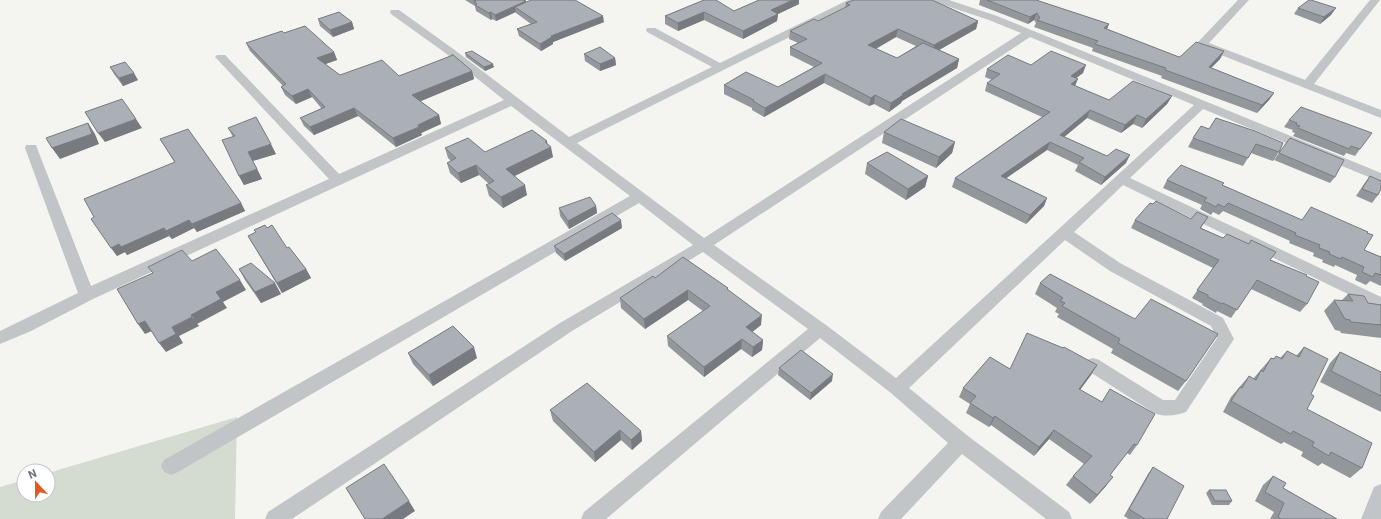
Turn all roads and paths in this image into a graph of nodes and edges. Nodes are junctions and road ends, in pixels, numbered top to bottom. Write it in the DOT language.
graph roads {
  1 [pos="856,0"];
  2 [pos="939,0"];
  3 [pos="1244,0"];
  4 [pos="1375,0"];
  5 [pos="395,12"];
  6 [pos="651,30"];
  7 [pos="1029,33"];
  8 [pos="221,57"];
  9 [pos="720,67"];
  10 [pos="1307,85"];
  11 [pos="512,101"];
  12 [pos="1202,104"];
  13 [pos="1381,114"];
  14 [pos="567,143"];
  15 [pos="31,148"];
  16 [pos="1381,178"];
  17 [pos="1121,179"];
  18 [pos="338,181"];
  19 [pos="639,197"];
  20 [pos="1064,232"];
  21 [pos="704,245"];
  22 [pos="87,295"];
  23 [pos="1381,304"];
  24 [pos="820,329"];
  25 [pos="0,338"];
  26 [pos="1093,365"];
  27 [pos="897,388"];
  28 [pos="961,442"];
  29 [pos="171,466"];
  30 [pos="1381,494"];
  31 [pos="275,519"];
  32 [pos="591,519"];
  33 [pos="888,519"];
  34 [pos="1062,519"];
  35 [pos="1371,519"];
  1 -- 9 [label="street"];
  2 -- 7 [label="street"];
  3 -- 10 [label="street"];
  4 -- 10 [label="street"];
  5 -- 11 [label="street"];
  6 -- 9 [label="street"];
  7 -- 12 [label="street"];
  7 -- 21 [label="street"];
  8 -- 18 [label="street"];
  9 -- 14 [label="street"];
  10 -- 13 [label="street"];
  11 -- 14 [label="street"];
  11 -- 18 [label="street"];
  12 -- 16 [label="street"];
  12 -- 17 [label="street"];
  14 -- 19 [label="street"];
  15 -- 22 [label="street"];
  17 -- 20 [label="street"];
  17 -- 23 [label="street"];
  18 -- 22 [label="street"];
  19 -- 21 [label="street"];
  19 -- 29 [label="street"];
  20 -- 26 [label="street"];
  20 -- 27 [label="street"];
  21 -- 24 [label="street"];
  21 -- 31 [label="street"];
  22 -- 25 [label="street"];
  24 -- 27 [label="street"];
  24 -- 32 [label="street"];
  27 -- 28 [label="street"];
  28 -- 33 [label="street"];
  28 -- 34 [label="street"];
  30 -- 35 [label="street"];
}
